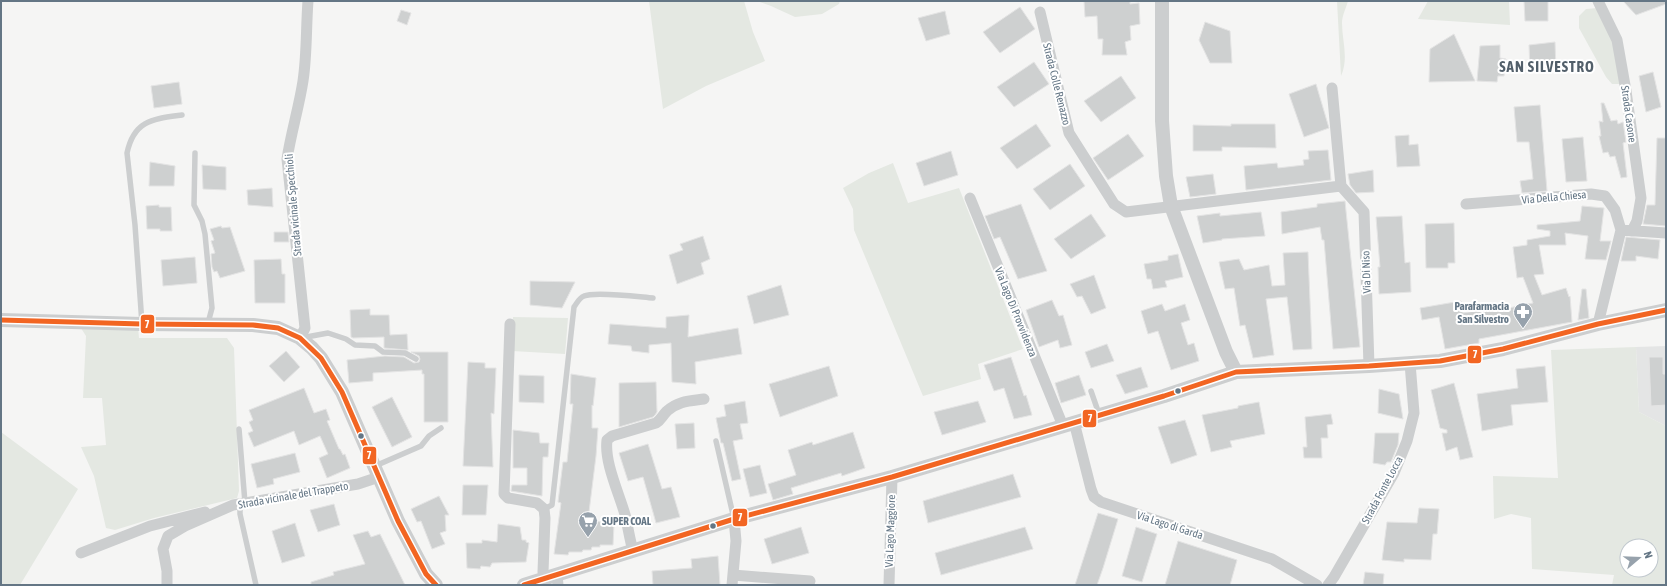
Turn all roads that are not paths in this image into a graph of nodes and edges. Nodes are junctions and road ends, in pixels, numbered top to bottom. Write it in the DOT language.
graph roads {
  1 [pos="308,1"];
  2 [pos="1162,1"];
  3 [pos="1598,1"];
  4 [pos="1040,12"];
  5 [pos="1332,88"];
  6 [pos="182,115"];
  7 [pos="195,153"];
  8 [pos="1341,186"];
  9 [pos="970,198"];
  10 [pos="1466,204"];
  11 [pos="1171,206"];
  12 [pos="1626,230"];
  13 [pos="1666,233"];
  14 [pos="653,298"];
  15 [pos="1666,310"];
  16 [pos="1,320"];
  17 [pos="142,324"];
  18 [pos="207,324"];
  19 [pos="510,324"];
  20 [pos="1598,324"];
  21 [pos="300,338"];
  22 [pos="416,359"];
  23 [pos="1410,364"];
  24 [pos="1369,366"];
  25 [pos="1236,372"];
  26 [pos="1091,391"];
  27 [pos="704,399"];
  28 [pos="1099,415"];
  29 [pos="1068,424"];
  30 [pos="441,428"];
  31 [pos="240,429"];
  32 [pos="716,441"];
  33 [pos="376,472"];
  34 [pos="892,477"];
  35 [pos="239,504"];
  36 [pos="544,509"];
  37 [pos="734,519"];
  38 [pos="633,551"];
  39 [pos="81,553"];
  40 [pos="554,580"];
  41 [pos="732,580"];
  42 [pos="810,581"];
  43 [pos="1332,582"];
  44 [pos="166,585"];
  45 [pos="256,585"];
  46 [pos="436,585"];
  47 [pos="524,585"];
  48 [pos="889,585"];
  49 [pos="1317,585"];
  1 -- 21 [label="street, Strada vicinale Specchioli"];
  2 -- 11 [label="street"];
  3 -- 12 [label="street, Strada Casone"];
  4 -- 11 [label="street, Strada Colle Renazzo"];
  5 -- 8 [label="street"];
  6 -- 17 [label="lane"];
  7 -- 18 [label="lane"];
  8 -- 11 [label="street"];
  8 -- 24 [label="street, Via Di Niso"];
  9 -- 29 [label="street, Via Lago Di Provvidenza"];
  10 -- 12 [label="street, Via Della Chiesa"];
  11 -- 25 [label="street"];
  12 -- 13 [label="street"];
  12 -- 20 [label="street"];
  14 -- 36 [label="lane"];
  15 -- 20 [label="street"];
  16 -- 17 [label="street"];
  17 -- 18 [label="street"];
  18 -- 21 [label="street"];
  19 -- 36 [label="street"];
  20 -- 23 [label="street"];
  21 -- 22 [label="lane"];
  21 -- 33 [label="street"];
  23 -- 24 [label="street"];
  23 -- 43 [label="street, Strada Fonte Locca"];
  24 -- 25 [label="street"];
  25 -- 28 [label="street"];
  26 -- 28 [label="lane"];
  27 -- 38 [label="street"];
  28 -- 29 [label="street"];
  29 -- 34 [label="street"];
  29 -- 49 [label="street, Via Lago di Garda"];
  30 -- 33 [label="lane"];
  31 -- 35 [label="lane"];
  32 -- 37 [label="lane"];
  33 -- 35 [label="street, Strada vicinale del Trappeto"];
  33 -- 46 [label="street"];
  34 -- 37 [label="street"];
  34 -- 48 [label="street, Via Lago Maggiore"];
  35 -- 39 [label="street"];
  35 -- 44 [label="street, Strada vicinale del Trappeto"];
  35 -- 45 [label="lane"];
  36 -- 40 [label="street"];
  37 -- 38 [label="street"];
  37 -- 41 [label="street"];
  38 -- 40 [label="street"];
  40 -- 47 [label="street"];
  41 -- 42 [label="street"];
}
